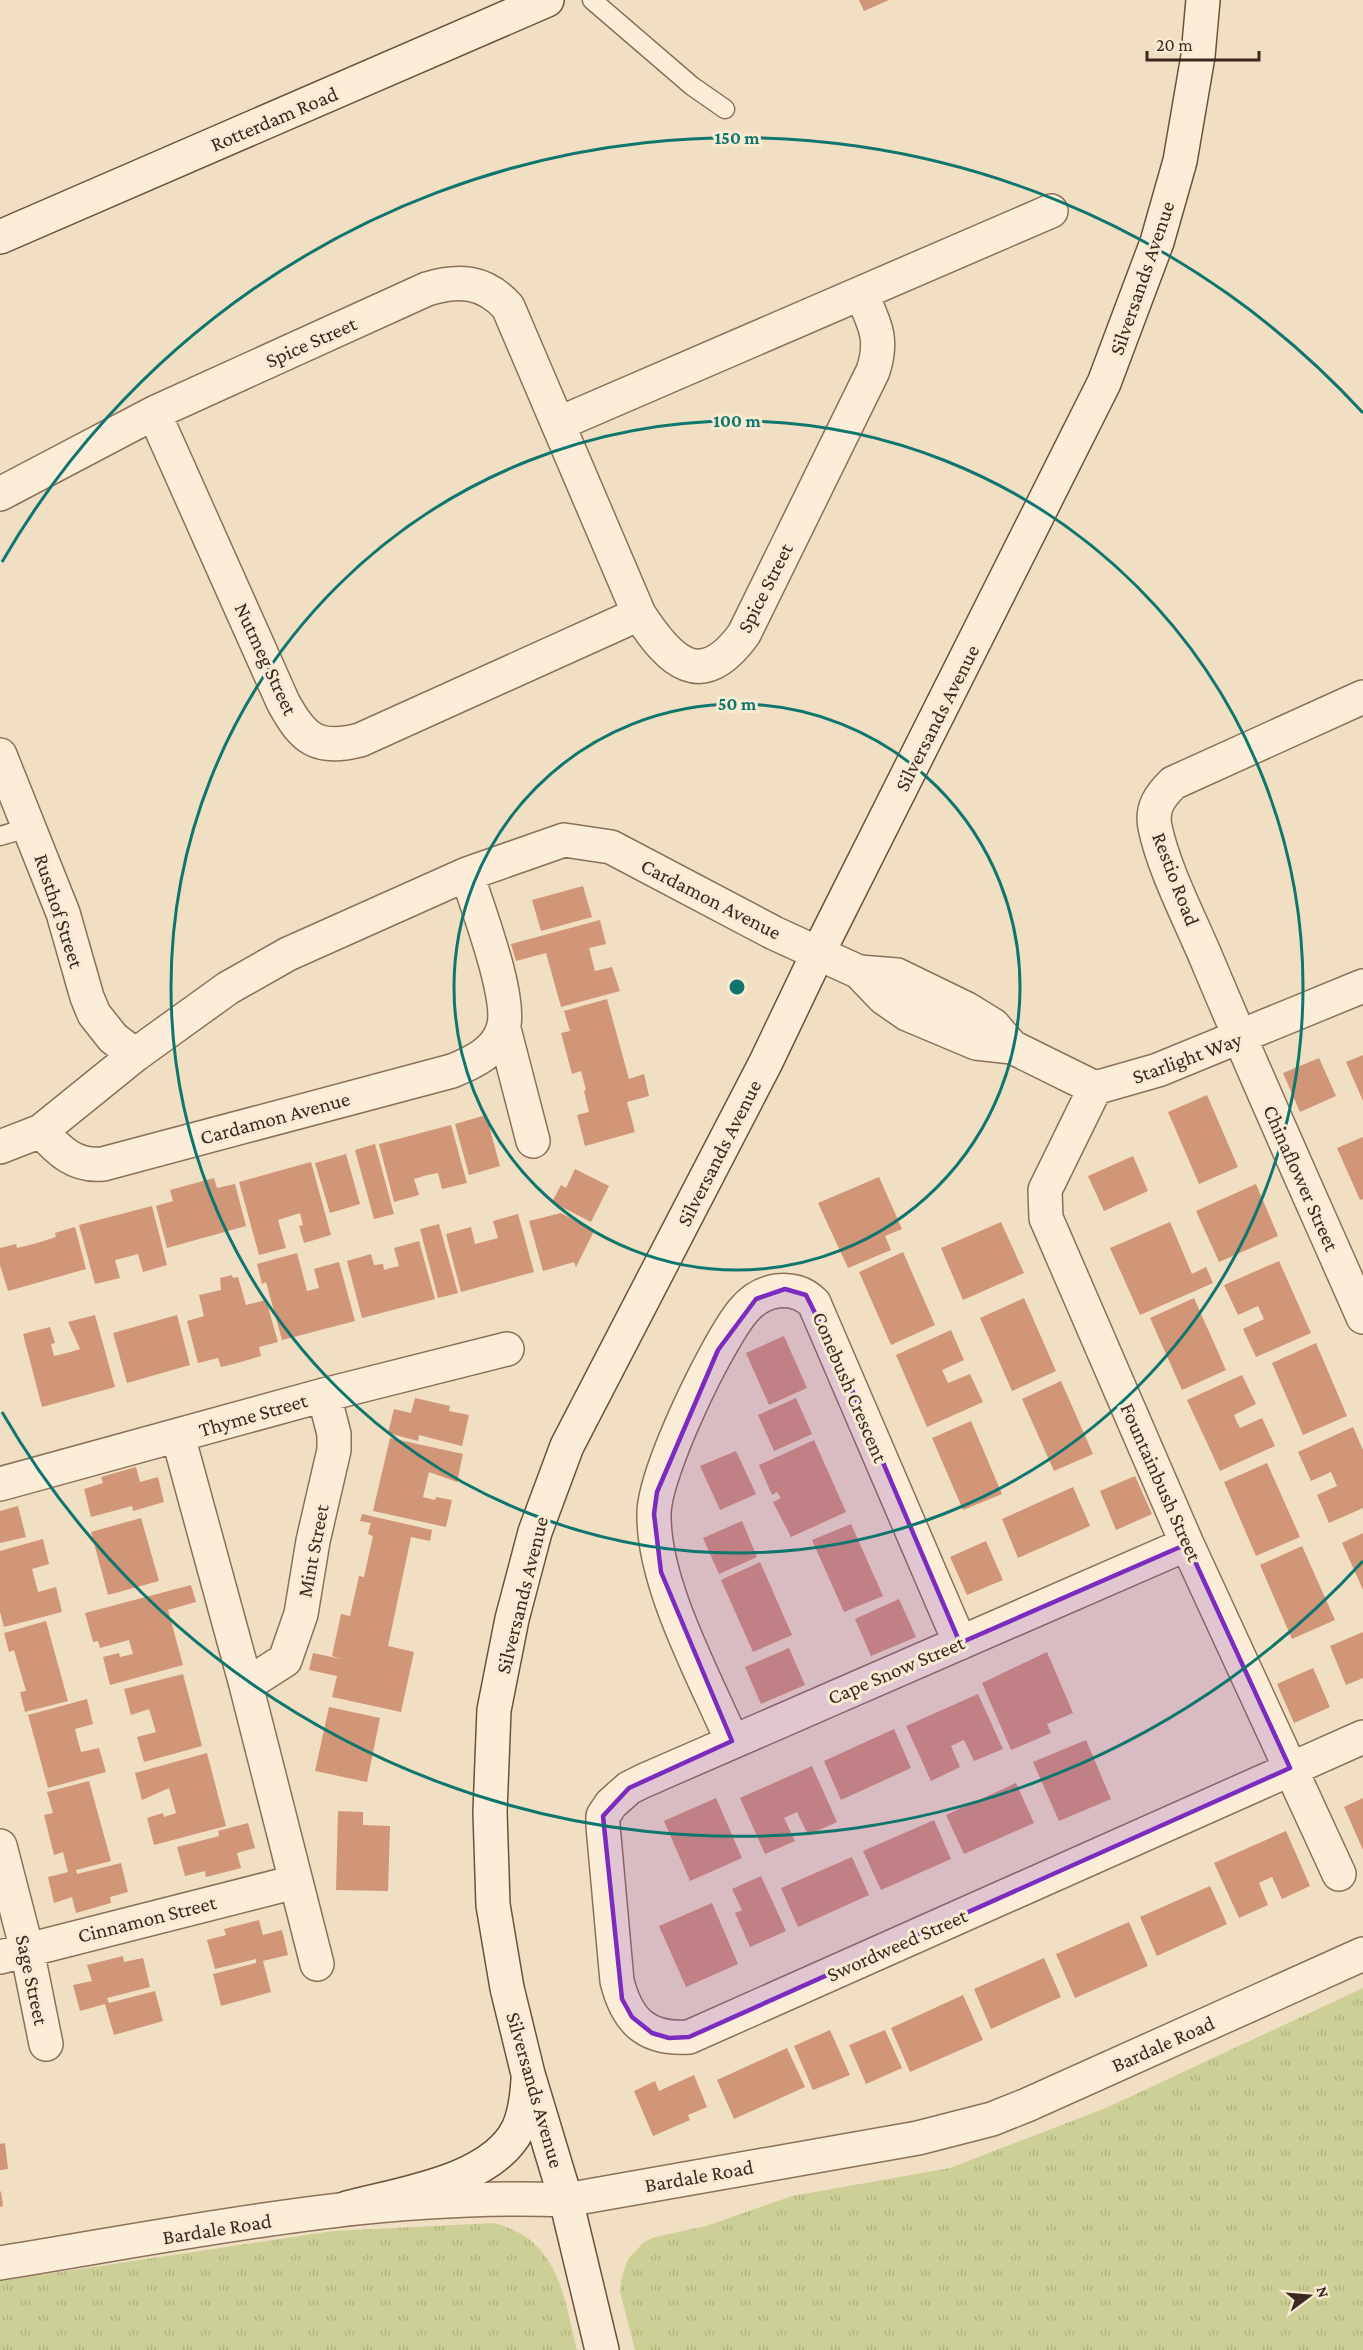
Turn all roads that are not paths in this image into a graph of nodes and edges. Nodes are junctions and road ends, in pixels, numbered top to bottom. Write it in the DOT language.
graph roads {
  1 [pos="547,0"];
  2 [pos="592,0"];
  3 [pos="1203,0"];
  4 [pos="725,110"];
  5 [pos="1051,211"];
  6 [pos="0,237"];
  7 [pos="861,293"];
  8 [pos="154,413"];
  9 [pos="560,423"];
  10 [pos="0,494"];
  11 [pos="639,614"];
  12 [pos="1363,697"];
  13 [pos="0,754"];
  14 [pos="31,827"];
  15 [pos="0,836"];
  16 [pos="467,874"];
  17 [pos="818,952"];
  18 [pos="1363,986"];
  19 [pos="504,1029"];
  20 [pos="1240,1038"];
  21 [pos="135,1055"];
  22 [pos="1095,1088"];
  23 [pos="41,1131"];
  24 [pos="533,1142"];
  25 [pos="0,1147"];
  26 [pos="1363,1317"];
  27 [pos="507,1349"];
  28 [pos="324,1395"];
  29 [pos="178,1437"];
  30 [pos="0,1484"];
  31 [pos="1187,1544"];
  32 [pos="960,1643"];
  33 [pos="246,1685"];
  34 [pos="1363,1737"];
  35 [pos="732,1741"];
  36 [pos="1290,1768"];
  37 [pos="611,1804"];
  38 [pos="0,1846"];
  39 [pos="1339,1875"];
  40 [pos="295,1882"];
  41 [pos="13,1953"];
  42 [pos="1363,1954"];
  43 [pos="317,1964"];
  44 [pos="46,2044"];
  45 [pos="528,2074"];
  46 [pos="566,2200"];
  47 [pos="347,2208"];
  48 [pos="0,2263"];
  49 [pos="602,2350"];
  1 -- 6 [label="street, Rotterdam Road"];
  2 -- 4 [label="lane"];
  3 -- 17 [label="street, Silversands Avenue"];
  5 -- 7 [label="street"];
  7 -- 9 [label="street"];
  7 -- 11 [label="street, Spice Street"];
  8 -- 9 [label="street, Spice Street"];
  8 -- 10 [label="street, Spice Street"];
  8 -- 11 [label="street, Nutmeg Street"];
  9 -- 11 [label="street, Spice Street"];
  12 -- 20 [label="street, Restio Road"];
  13 -- 14 [label="street, Rusthof Street"];
  14 -- 15 [label="lane"];
  14 -- 21 [label="street, Rusthof Street"];
  16 -- 17 [label="street, Cardamon Avenue"];
  16 -- 19 [label="street"];
  16 -- 21 [label="street, Cardamon Avenue"];
  17 -- 22 [label="street"];
  17 -- 45 [label="street, Silversands Avenue"];
  18 -- 20 [label="street, Starlight Way"];
  19 -- 23 [label="street, Cardamon Avenue"];
  19 -- 24 [label="street"];
  20 -- 22 [label="street, Starlight Way"];
  20 -- 26 [label="street, Chinaflower Street"];
  21 -- 23 [label="street, Cardamon Avenue"];
  22 -- 31 [label="street, Fountainbush Street"];
  23 -- 25 [label="street, Cardamon Avenue"];
  27 -- 28 [label="street, Thyme Street"];
  28 -- 29 [label="street, Thyme Street"];
  28 -- 33 [label="street, Mint Street"];
  29 -- 30 [label="street, Thyme Street"];
  29 -- 33 [label="street"];
  31 -- 32 [label="street, Cape Snow Street"];
  31 -- 36 [label="street, Fountainbush Street"];
  32 -- 35 [label="street, Cape Snow Street"];
  32 -- 35 [label="street, Conebush Crescent"];
  33 -- 40 [label="street"];
  34 -- 36 [label="street, Swordweed Street"];
  35 -- 37 [label="street, Cape Snow Street"];
  36 -- 37 [label="street, Swordweed Street"];
  36 -- 39 [label="street, Fountainbush Street"];
  38 -- 41 [label="street, Sage Street"];
  40 -- 41 [label="street, Cinnamon Street"];
  40 -- 43 [label="street"];
  41 -- 44 [label="street, Sage Street"];
  42 -- 46 [label="street, Bardale Road"];
  45 -- 46 [label="street, Silversands Avenue"];
  45 -- 47 [label="street"];
  46 -- 47 [label="street, Bardale Road"];
  46 -- 49 [label="street, Silversands Avenue"];
  47 -- 48 [label="street, Bardale Road"];
}
